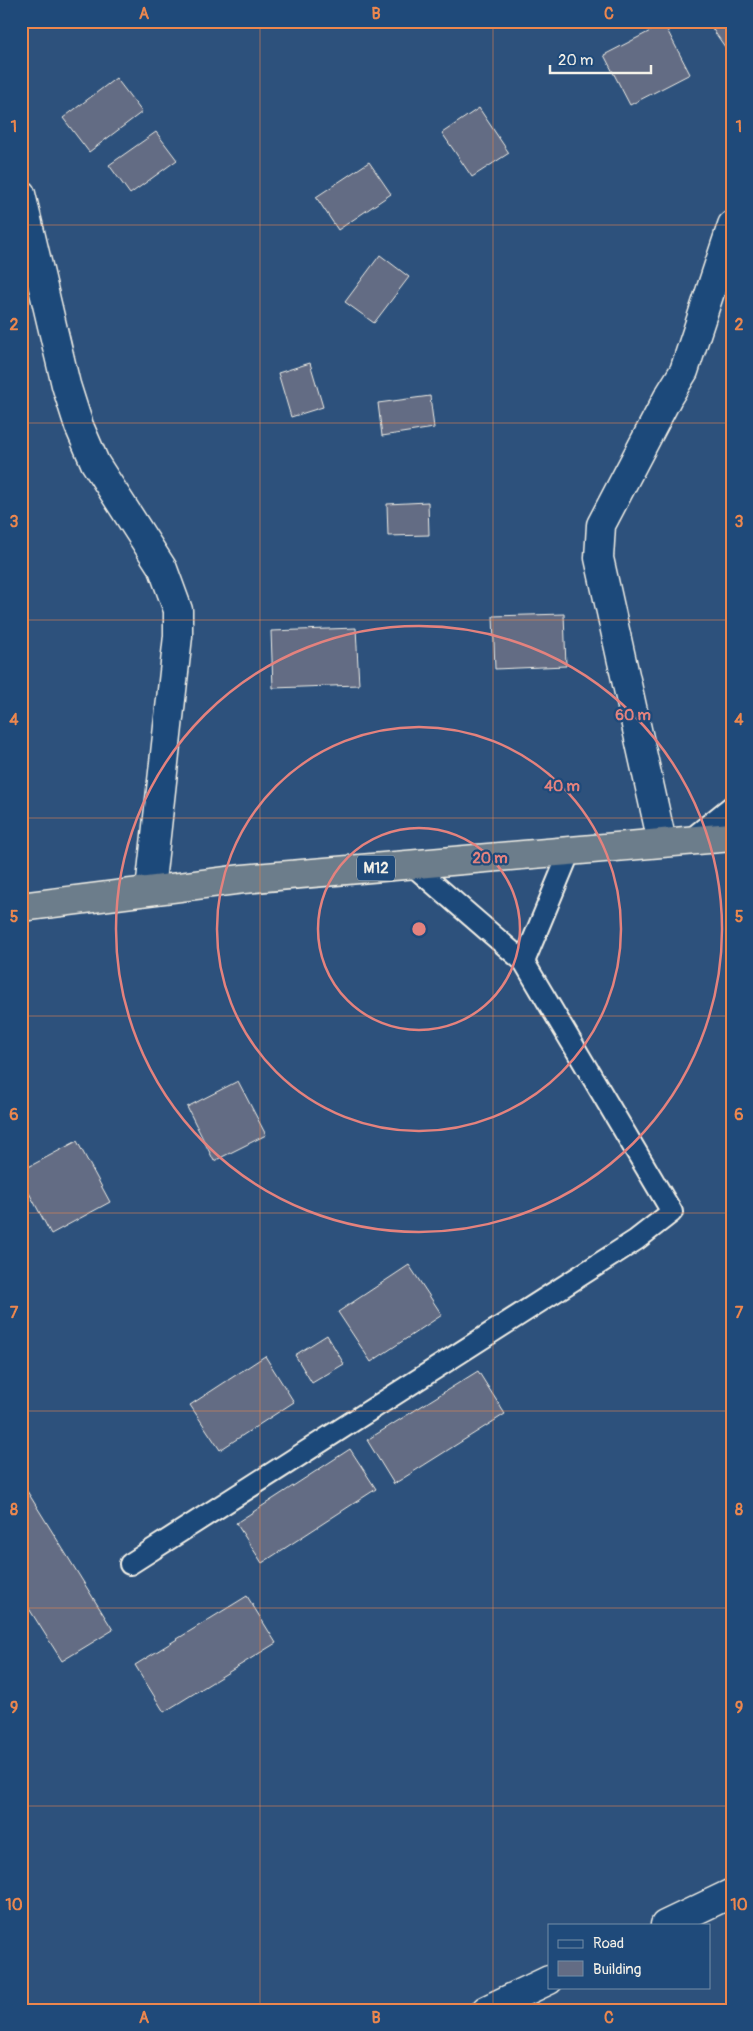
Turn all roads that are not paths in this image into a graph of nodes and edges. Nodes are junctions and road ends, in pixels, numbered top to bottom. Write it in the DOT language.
graph roads {
  1 [pos="21,194"];
  2 [pos="732,225"];
  3 [pos="732,806"];
  4 [pos="732,837"];
  5 [pos="691,839"];
  6 [pos="662,842"];
  7 [pos="570,850"];
  8 [pos="412,865"];
  9 [pos="150,890"];
  10 [pos="21,907"];
  11 [pos="524,962"];
  12 [pos="130,1564"];
  13 [pos="732,1893"];
  14 [pos="667,1924"];
  15 [pos="548,1980"];
  16 [pos="486,2010"];
  1 -- 9 [label="street"];
  2 -- 6 [label="street"];
  3 -- 5 [label="lane"];
  4 -- 5 [label="highway, M12"];
  5 -- 6 [label="highway, M12"];
  6 -- 7 [label="highway, M12"];
  7 -- 8 [label="highway, M12"];
  7 -- 11 [label="lane"];
  8 -- 9 [label="highway, M12"];
  8 -- 11 [label="lane"];
  9 -- 10 [label="highway, M12"];
  11 -- 12 [label="lane"];
  13 -- 14 [label="street"];
  15 -- 16 [label="street"];
}
